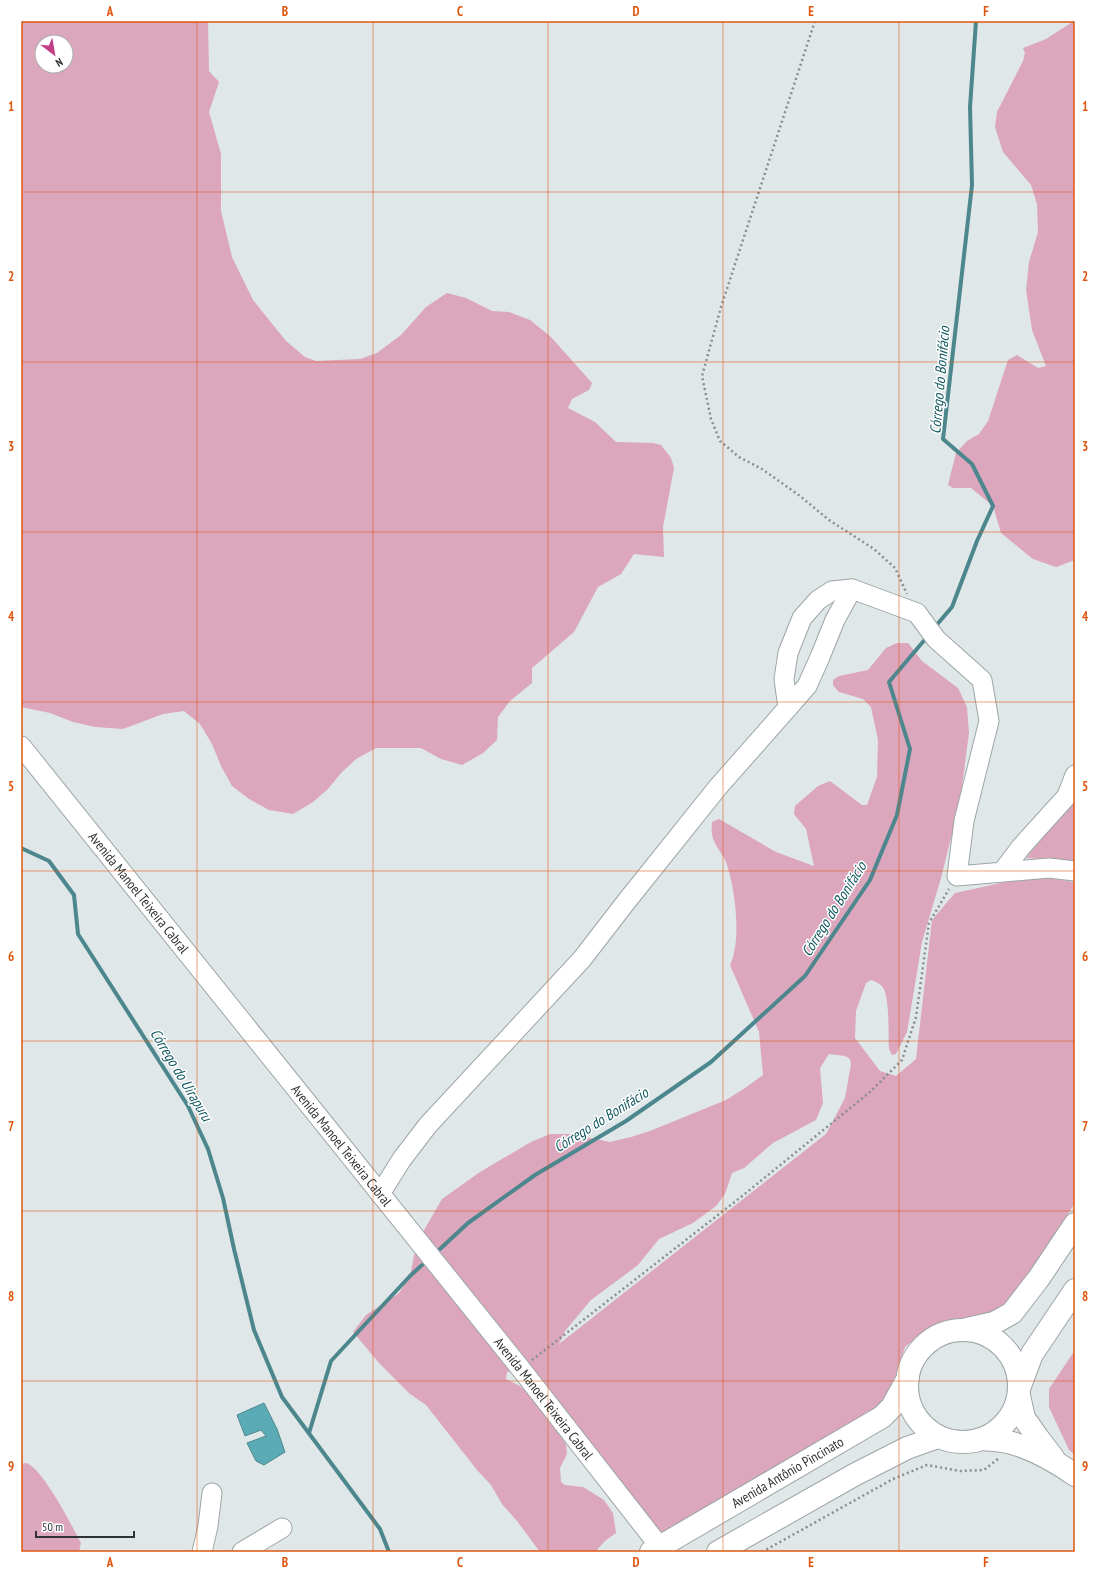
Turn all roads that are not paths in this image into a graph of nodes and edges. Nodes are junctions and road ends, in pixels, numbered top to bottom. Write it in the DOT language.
graph roads {
  1 [pos="852,589"];
  2 [pos="788,708"];
  3 [pos="21,746"];
  4 [pos="1075,775"];
  5 [pos="1002,872"];
  6 [pos="1075,872"];
  7 [pos="380,1194"];
  8 [pos="1075,1224"];
  9 [pos="1075,1290"];
  10 [pos="963,1330"];
  11 [pos="908,1378"];
  12 [pos="1019,1391"];
  13 [pos="938,1437"];
  14 [pos="983,1439"];
  15 [pos="1056,1462"];
  16 [pos="1075,1475"];
  17 [pos="212,1493"];
  18 [pos="282,1528"];
  19 [pos="658,1550"];
  20 [pos="202,1552"];
  21 [pos="242,1552"];
  22 [pos="718,1552"];
  1 -- 2 [label="street"];
  1 -- 2 [label="street"];
  1 -- 5 [label="street"];
  2 -- 7 [label="street"];
  3 -- 7 [label="street, Avenida Manoel Teixeira Cabral"];
  4 -- 5 [label="street"];
  5 -- 6 [label="street"];
  7 -- 19 [label="street, Avenida Manoel Teixeira Cabral"];
  8 -- 10 [label="main road, Avenida Antônio Pincinato"];
  9 -- 12 [label="main road, Avenida Antônio Pincinato"];
  10 -- 11 [label="main road, Avenida Antônio Pincinato"];
  10 -- 12 [label="main road, Avenida Antônio Pincinato"];
  11 -- 13 [label="main road, Avenida Antônio Pincinato"];
  11 -- 19 [label="main road, Avenida Antônio Pincinato"];
  12 -- 14 [label="main road, Avenida Antônio Pincinato"];
  12 -- 15 [label="main road"];
  13 -- 14 [label="main road, Avenida Antônio Pincinato"];
  13 -- 22 [label="main road"];
  14 -- 15 [label="main road"];
  15 -- 16 [label="main road"];
  17 -- 20 [label="street"];
  18 -- 21 [label="street"];
}
